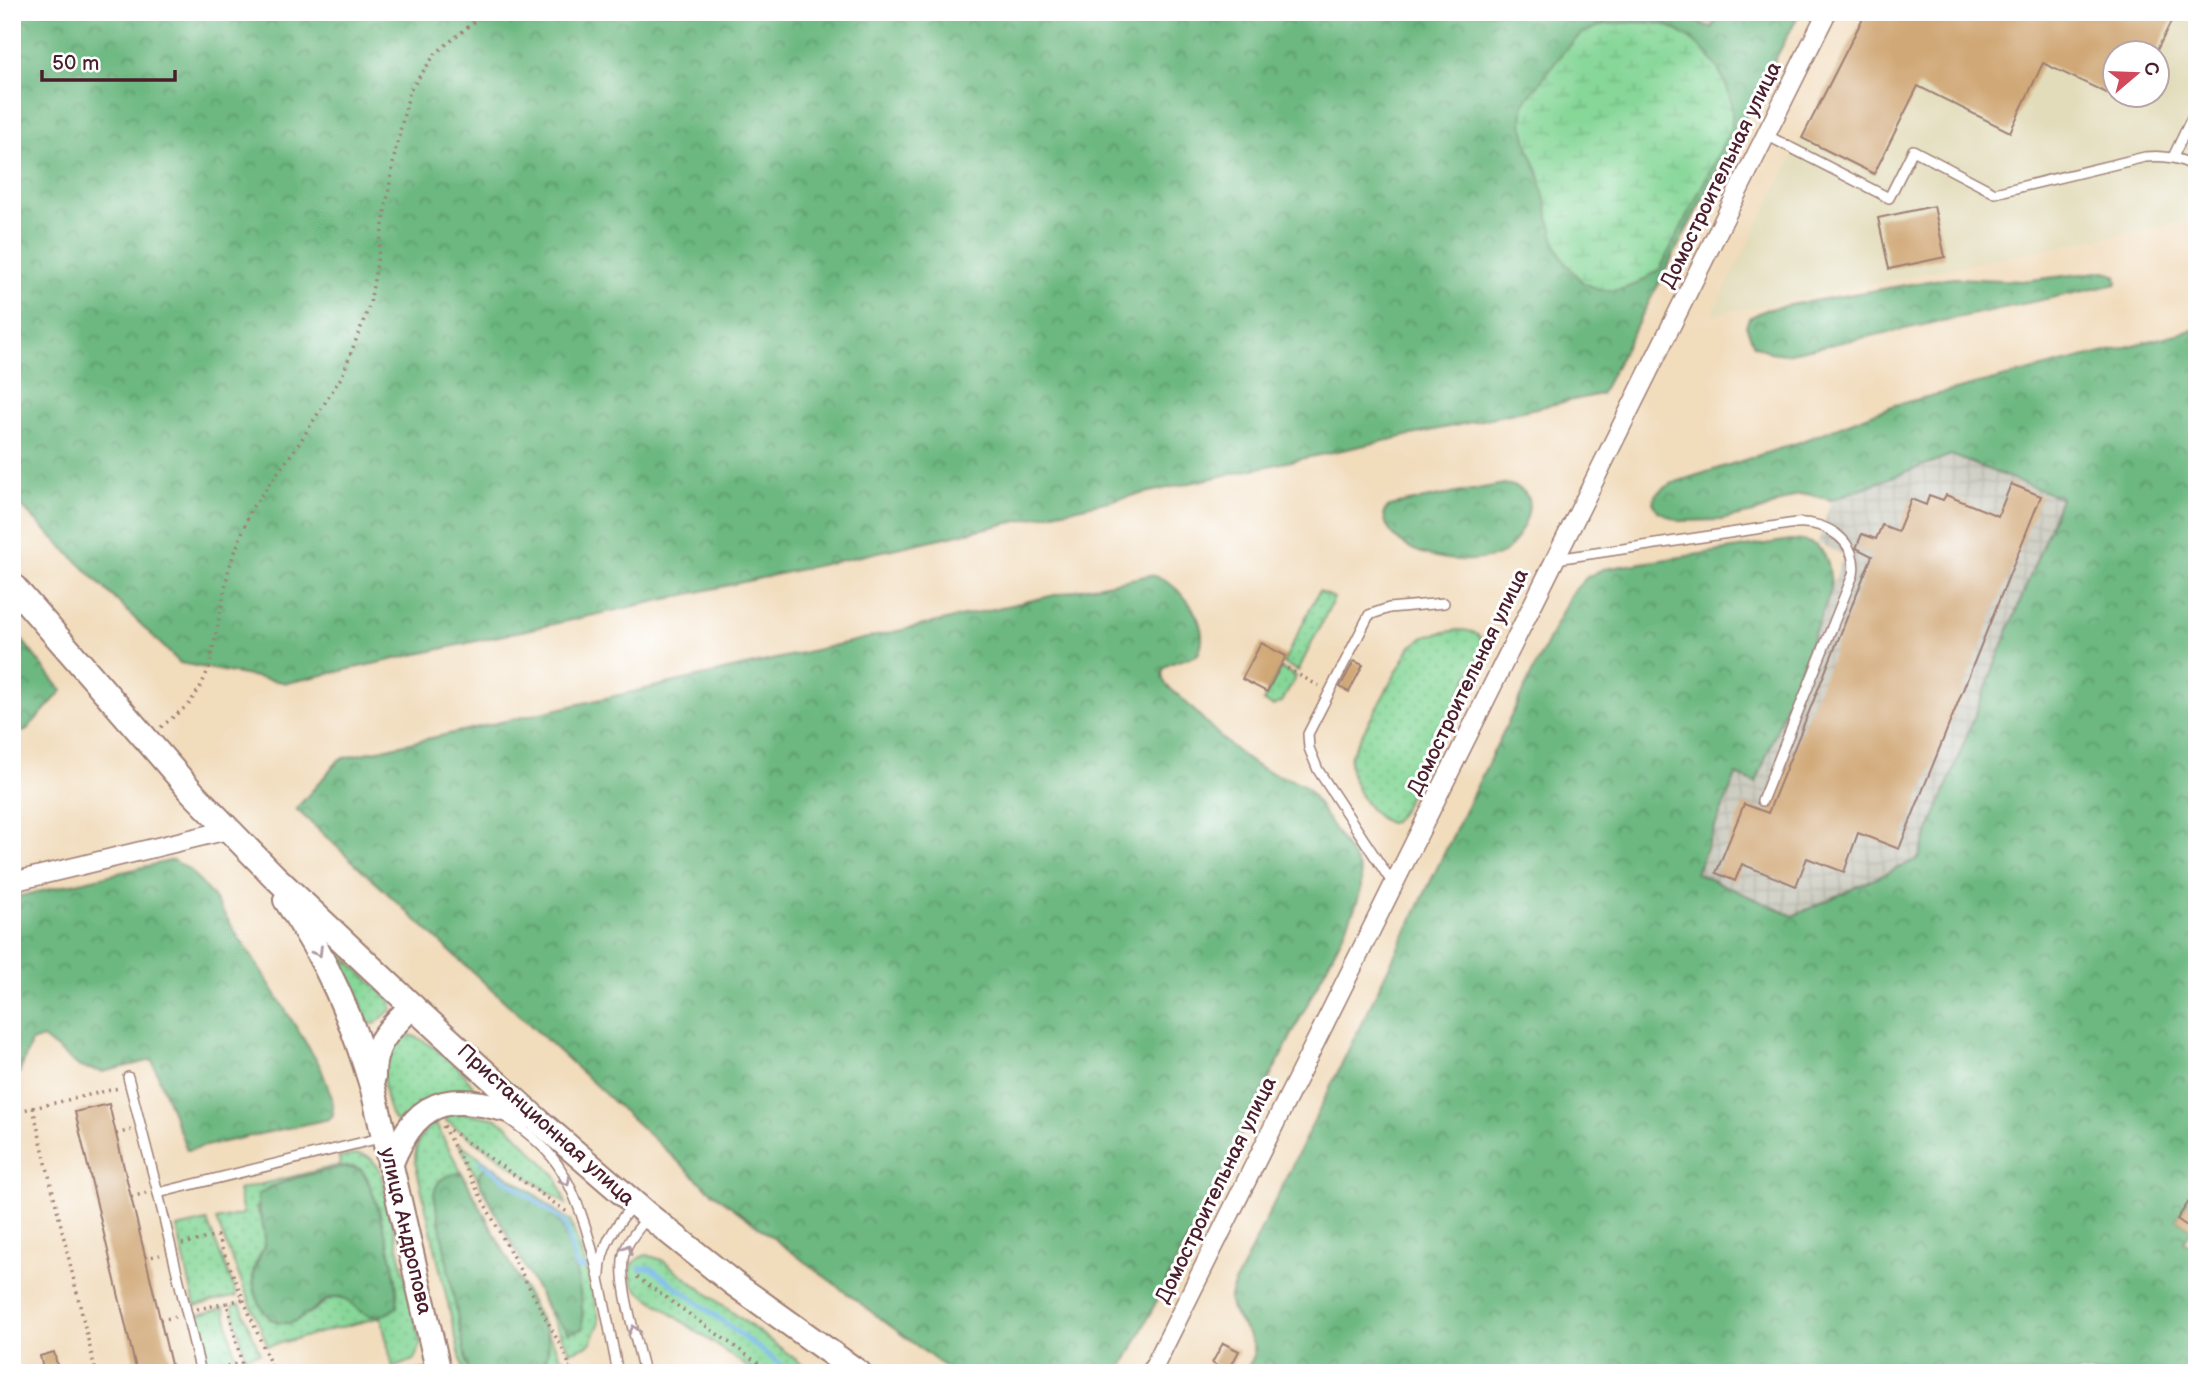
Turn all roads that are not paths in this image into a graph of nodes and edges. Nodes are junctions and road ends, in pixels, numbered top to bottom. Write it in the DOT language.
graph roads {
  1 [pos="1827,12"];
  2 [pos="2197,107"];
  3 [pos="1766,135"];
  4 [pos="2173,158"];
  5 [pos="2197,167"];
  6 [pos="1554,559"];
  7 [pos="12,585"];
  8 [pos="1444,603"];
  9 [pos="1762,801"];
  10 [pos="228,830"];
  11 [pos="252,855"];
  12 [pos="12,882"];
  13 [pos="1393,884"];
  14 [pos="412,1006"];
  15 [pos="129,1082"];
  16 [pos="373,1089"];
  17 [pos="481,1103"];
  18 [pos="534,1117"];
  19 [pos="384,1138"];
  20 [pos="390,1165"];
  21 [pos="158,1193"];
  22 [pos="641,1210"];
  23 [pos="601,1291"];
  24 [pos="438,1369"];
  25 [pos="201,1372"];
  26 [pos="408,1373"];
  27 [pos="618,1373"];
  28 [pos="644,1373"];
  29 [pos="859,1373"];
  30 [pos="1150,1373"];
  1 -- 3 [label="street, Домостроительная улица"];
  2 -- 4 [label="lane"];
  3 -- 4 [label="lane"];
  3 -- 6 [label="street, Домостроительная улица"];
  4 -- 5 [label="lane"];
  6 -- 9 [label="lane"];
  6 -- 13 [label="street, Домостроительная улица"];
  7 -- 10 [label="main road"];
  8 -- 13 [label="lane"];
  10 -- 11 [label="main road"];
  10 -- 12 [label="street"];
  11 -- 14 [label="main road, Пристанционная улица"];
  11 -- 16 [label="main road, улица Андропова, one-way"];
  13 -- 30 [label="street, Домостроительная улица"];
  14 -- 16 [label="main road, улица Андропова"];
  14 -- 18 [label="main road, Пристанционная улица"];
  15 -- 21 [label="lane"];
  16 -- 19 [label="main road, улица Андропова"];
  17 -- 18 [label="main road"];
  17 -- 20 [label="main road"];
  17 -- 23 [label="lane, one-way"];
  18 -- 22 [label="main road, Пристанционная улица"];
  19 -- 20 [label="main road, улица Андропова"];
  19 -- 21 [label="lane"];
  20 -- 24 [label="main road, улица Андропова"];
  21 -- 25 [label="lane"];
  22 -- 23 [label="lane"];
  28 -- 22 [label="lane, one-way"];
  22 -- 29 [label="main road, Пристанционная улица"];
  23 -- 27 [label="lane"];
  24 -- 26 [label="lane"];
}
